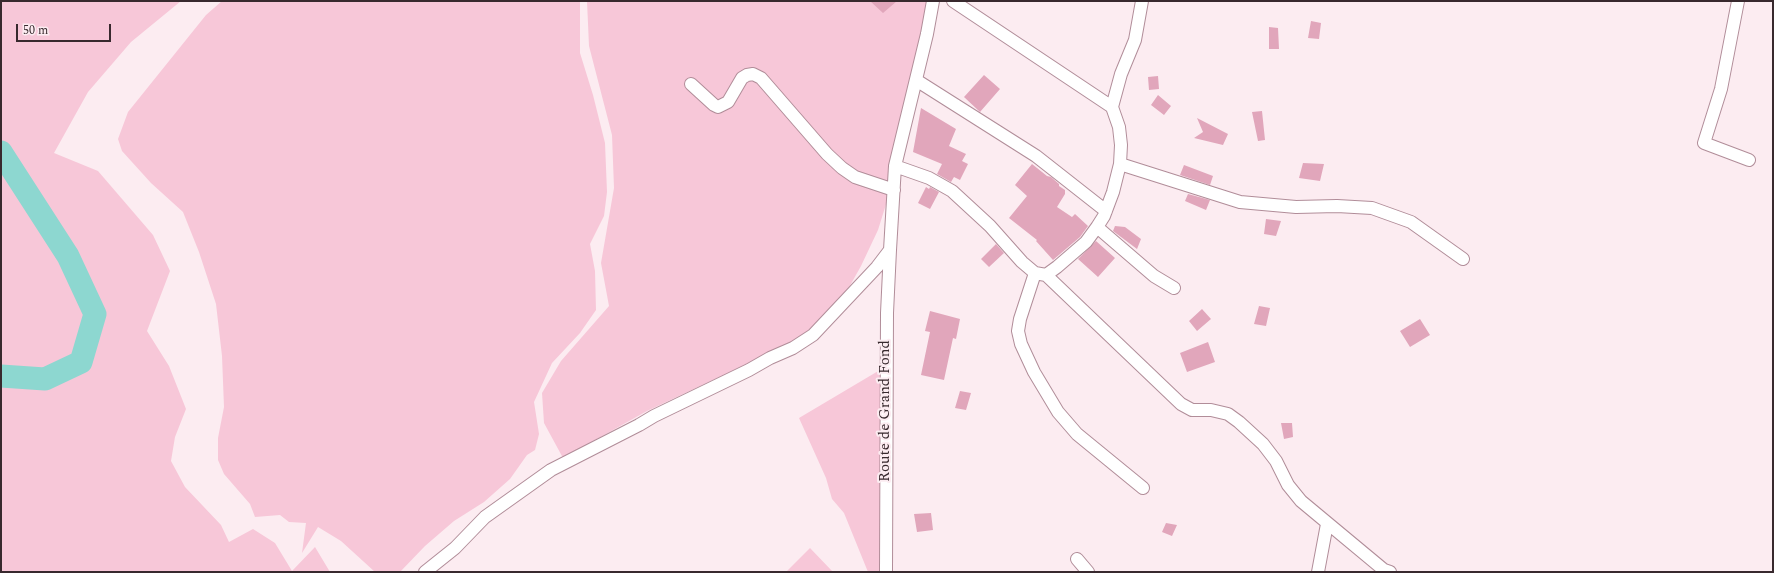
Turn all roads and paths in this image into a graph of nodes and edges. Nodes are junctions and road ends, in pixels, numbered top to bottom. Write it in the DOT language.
graph roads {
  1 [pos="933,1"];
  2 [pos="953,1"];
  3 [pos="1142,1"];
  4 [pos="1738,1"];
  5 [pos="916,80"];
  6 [pos="691,84"];
  7 [pos="1112,107"];
  8 [pos="1749,160"];
  9 [pos="1120,164"];
  10 [pos="896,166"];
  11 [pos="894,190"];
  12 [pos="1106,211"];
  13 [pos="1097,228"];
  14 [pos="890,250"];
  15 [pos="1463,259"];
  16 [pos="1040,274"];
  17 [pos="1174,288"];
  18 [pos="1143,488"];
  19 [pos="1327,524"];
  20 [pos="1077,559"];
  21 [pos="425,572"];
  22 [pos="886,572"];
  23 [pos="1088,572"];
  24 [pos="1318,572"];
  25 [pos="1390,572"];
  1 -- 5 [label="street, Route de Grand Fond"];
  2 -- 7 [label="street"];
  3 -- 7 [label="street"];
  4 -- 8 [label="street"];
  5 -- 10 [label="street, Route de Grand Fond"];
  5 -- 12 [label="street"];
  6 -- 11 [label="street"];
  7 -- 9 [label="street"];
  9 -- 12 [label="street"];
  9 -- 15 [label="street"];
  10 -- 11 [label="street, Route de Grand Fond"];
  10 -- 16 [label="street"];
  11 -- 14 [label="street, Route de Grand Fond"];
  12 -- 13 [label="street"];
  13 -- 16 [label="street"];
  13 -- 17 [label="street"];
  14 -- 21 [label="street"];
  14 -- 22 [label="street, Route de Grand Fond"];
  16 -- 18 [label="street"];
  16 -- 19 [label="street"];
  19 -- 24 [label="street"];
  19 -- 25 [label="street"];
  20 -- 23 [label="street"];
}
